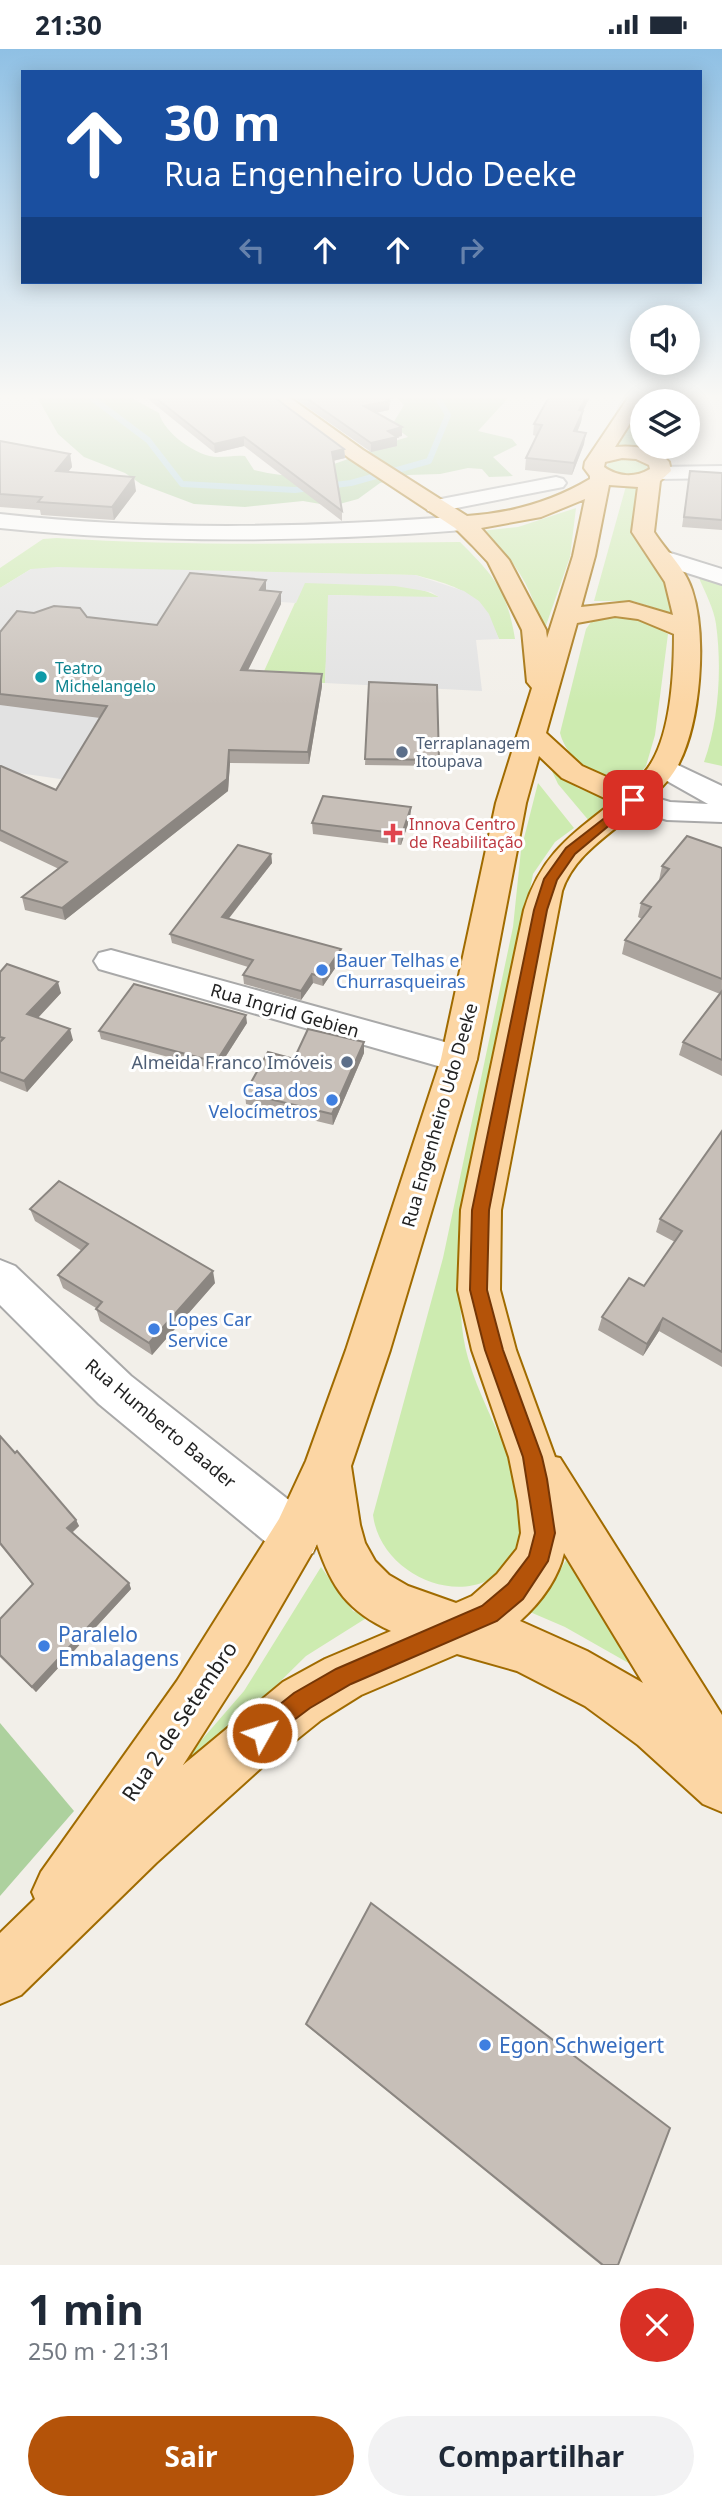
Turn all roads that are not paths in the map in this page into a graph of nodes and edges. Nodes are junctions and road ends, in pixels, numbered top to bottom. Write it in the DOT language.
graph roads {
  1 [pos="424,498"];
  2 [pos="476,498"];
  3 [pos="572,498"];
  4 [pos="594,498"];
  5 [pos="649,498"];
  6 [pos="436,506"];
  7 [pos="0,521"];
  8 [pos="463,523"];
  9 [pos="664,558"];
  10 [pos="722,577"];
  11 [pos="566,618"];
  12 [pos="688,632"];
  13 [pos="541,698"];
  14 [pos="531,734"];
  15 [pos="663,767"];
  16 [pos="722,801"];
  17 [pos="650,806"];
  18 [pos="722,813"];
  19 [pos="722,832"];
  20 [pos="111,961"];
  21 [pos="459,1059"];
  22 [pos="0,1278"];
  23 [pos="532,1457"];
  24 [pos="328,1465"];
  25 [pos="296,1536"];
  26 [pos="457,1630"];
  27 [pos="722,1764"];
  28 [pos="722,1785"];
  29 [pos="5,1969"];
  1 -- 6 [label="main road"];
  2 -- 6 [label="street"];
  3 -- 8 [label="main road"];
  4 -- 11 [label="main road, Rua Engenheiro Udo Deeke"];
  5 -- 9 [label="main road"];
  6 -- 8 [label="main road"];
  7 -- 8 [label="street"];
  8 -- 13 [label="main road"];
  9 -- 10 [label="street"];
  9 -- 12 [label="main road"];
  11 -- 12 [label="main road"];
  11 -- 13 [label="main road, Rua Engenheiro Udo Deeke"];
  12 -- 15 [label="main road"];
  13 -- 14 [label="main road, Rua Engenheiro Udo Deeke"];
  14 -- 17 [label="main road"];
  14 -- 21 [label="main road, Rua Engenheiro Udo Deeke"];
  15 -- 16 [label="street"];
  15 -- 17 [label="main road"];
  17 -- 18 [label="street"];
  17 -- 19 [label="street"];
  17 -- 23 [label="main road"];
  20 -- 21 [label="street, Rua Ingrid Gebien"];
  21 -- 24 [label="main road, Rua Engenheiro Udo Deeke"];
  22 -- 25 [label="street, Rua Humberto Baader"];
  23 -- 26 [label="main road"];
  23 -- 27 [label="main road"];
  24 -- 25 [label="main road, Rua 2 de Setembro"];
  24 -- 26 [label="main road"];
  25 -- 29 [label="main road, Rua 2 de Setembro"];
  26 -- 28 [label="main road"];
  26 -- 29 [label="main road, Rua 2 de Setembro"];
}
